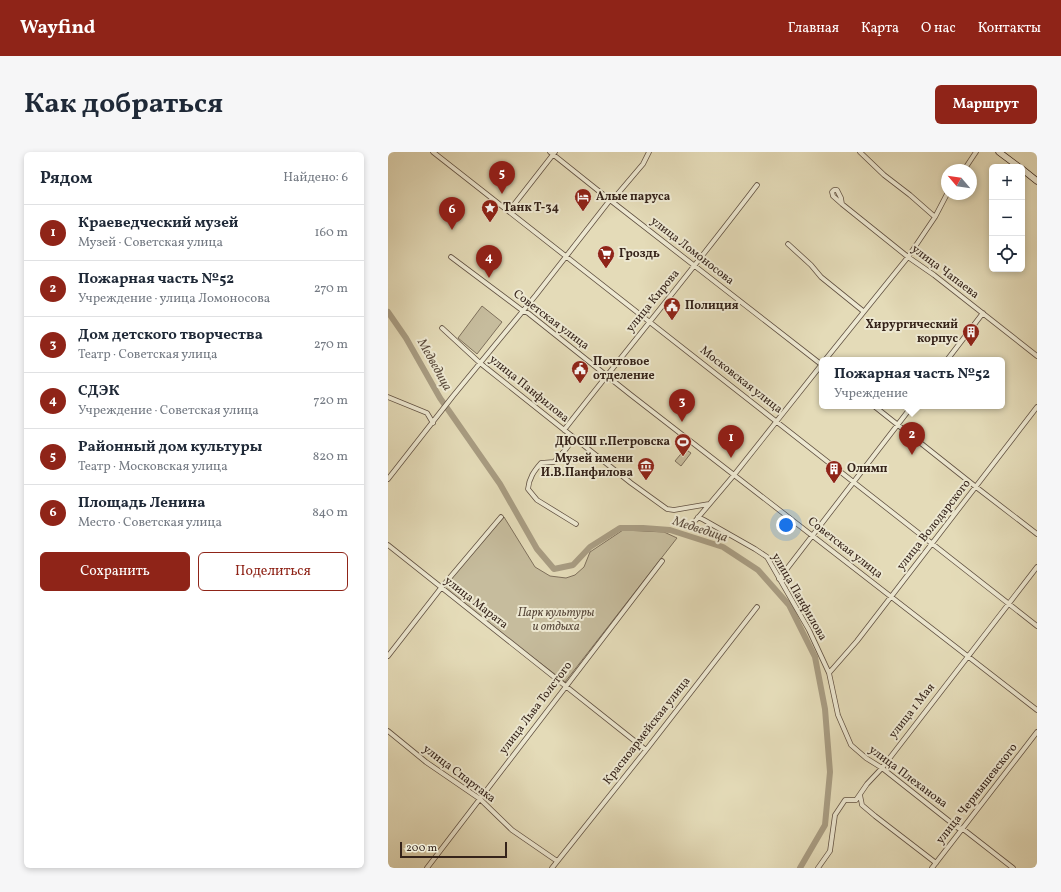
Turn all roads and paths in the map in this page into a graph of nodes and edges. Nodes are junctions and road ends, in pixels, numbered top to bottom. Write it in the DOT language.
graph roads {
  1 [pos="433,152"];
  2 [pos="649,152"];
  3 [pos="860,152"];
  4 [pos="976,152"];
  5 [pos="1000,152"];
  6 [pos="553,153"];
  7 [pos="968,164"];
  8 [pos="1015,164"];
  9 [pos="1025,171"];
  10 [pos="1037,181"];
  11 [pos="757,185"];
  12 [pos="610,200"];
  13 [pos="945,200"];
  14 [pos="842,204"];
  15 [pos="509,211"];
  16 [pos="935,217"];
  17 [pos="788,244"];
  18 [pos="566,256"];
  19 [pos="451,257"];
  20 [pos="908,257"];
  21 [pos="695,266"];
  22 [pos="523,311"];
  23 [pos="863,311"];
  24 [pos="983,313"];
  25 [pos="649,321"];
  26 [pos="442,328"];
  27 [pos="1037,356"];
  28 [pos="827,357"];
  29 [pos="949,357"];
  30 [pos="480,363"];
  31 [pos="819,363"];
  32 [pos="819,369"];
  33 [pos="608,375"];
  34 [pos="388,397"];
  35 [pos="1037,407"];
  36 [pos="878,409"];
  37 [pos="910,409"];
  38 [pos="777,420"];
  39 [pos="433,422"];
  40 [pos="898,425"];
  41 [pos="564,430"];
  42 [pos="574,438"];
  43 [pos="734,475"];
  44 [pos="388,479"];
  45 [pos="855,482"];
  46 [pos="976,487"];
  47 [pos="709,504"];
  48 [pos="501,517"];
  49 [pos="576,524"];
  50 [pos="1037,534"];
  51 [pos="812,535"];
  52 [pos="932,543"];
  53 [pos="388,545"];
  54 [pos="662,561"];
  55 [pos="1037,567"];
  56 [pos="779,579"];
  57 [pos="441,588"];
  58 [pos="890,596"];
  59 [pos="1009,604"];
  60 [pos="757,607"];
  61 [pos="1037,626"];
  62 [pos="388,656"];
  63 [pos="968,657"];
  64 [pos="829,673"];
  65 [pos="565,686"];
  66 [pos="1037,710"];
  67 [pos="388,731"];
  68 [pos="1037,732"];
  69 [pos="646,750"];
  70 [pos="882,768"];
  71 [pos="860,795"];
  72 [pos="480,799"];
  73 [pos="963,829"];
  74 [pos="557,861"];
  75 [pos="936,863"];
  76 [pos="427,868"];
  77 [pos="552,868"];
  78 [pos="818,868"];
  79 [pos="932,868"];
  80 [pos="1013,868"];
  1 -- 15 [label="street, Московская улица"];
  2 -- 12 [label="street"];
  3 -- 16 [label="street"];
  4 -- 7 [label="street"];
  5 -- 8 [label="street"];
  6 -- 12 [label="street, улица Ломоносова"];
  6 -- 15 [label="street"];
  9 -- 10 [label="street"];
  11 -- 21 [label="street, улица Кирова"];
  12 -- 18 [label="street"];
  12 -- 21 [label="street, улица Ломоносова"];
  13 -- 16 [label="street"];
  14 -- 20 [label="street, улица Чапаева"];
  15 -- 18 [label="street, Московская улица"];
  16 -- 20 [label="street"];
  17 -- 23 [label="street"];
  18 -- 22 [label="street"];
  18 -- 25 [label="street, Московская улица"];
  19 -- 22 [label="street, Советская улица"];
  20 -- 23 [label="street"];
  20 -- 24 [label="street, улица Чапаева"];
  21 -- 25 [label="street, улица Кирова"];
  21 -- 31 [label="street, улица Ломоносова"];
  22 -- 30 [label="street"];
  22 -- 33 [label="street, Советская улица"];
  23 -- 28 [label="street"];
  24 -- 27 [label="street, улица Чапаева"];
  24 -- 29 [label="street"];
  25 -- 33 [label="street, улица Кирова"];
  25 -- 38 [label="street, Московская улица"];
  26 -- 30 [label="street, улица Панфилова"];
  30 -- 39 [label="street"];
  30 -- 41 [label="street, улица Панфилова"];
  32 -- 38 [label="street"];
  33 -- 41 [label="street, улица Кирова"];
  33 -- 43 [label="street, Советская улица"];
  34 -- 39 [label="street"];
  35 -- 46 [label="street, улица Володарского"];
  36 -- 40 [label="street"];
  37 -- 40 [label="street"];
  38 -- 43 [label="street"];
  38 -- 45 [label="street, Московская улица"];
  39 -- 44 [label="street"];
  40 -- 45 [label="street"];
  40 -- 46 [label="street"];
  41 -- 42 [label="street, улица Панфилова"];
  42 -- 47 [label="street, улица Панфилова"];
  42 -- 49 [label="street"];
  43 -- 47 [label="street"];
  43 -- 51 [label="street, Советская улица"];
  45 -- 51 [label="street"];
  45 -- 52 [label="street, Московская улица"];
  46 -- 50 [label="street"];
  46 -- 52 [label="street, улица Володарского"];
  47 -- 56 [label="street, улица Панфилова"];
  48 -- 57 [label="street"];
  51 -- 56 [label="street"];
  51 -- 58 [label="street, Советская улица"];
  52 -- 58 [label="street, улица Володарского"];
  52 -- 59 [label="street, Московская улица"];
  53 -- 57 [label="street, улица Марата"];
  54 -- 65 [label="street, улица Льва Толстого"];
  55 -- 59 [label="street, улица 1 Мая"];
  56 -- 64 [label="street, улица Панфилова"];
  57 -- 62 [label="street"];
  57 -- 65 [label="street, улица Марата"];
  58 -- 63 [label="street, Советская улица"];
  58 -- 64 [label="street, улица Володарского"];
  59 -- 61 [label="street, Московская улица"];
  59 -- 63 [label="street, улица 1 Мая"];
  60 -- 69 [label="street, Красноармейская улица"];
  63 -- 66 [label="street, Советская улица"];
  63 -- 70 [label="street, улица 1 Мая"];
  64 -- 70 [label="street, улица Плеханова"];
  65 -- 69 [label="street, улица Марата"];
  65 -- 72 [label="street, улица Льва Толстого"];
  67 -- 72 [label="street, улица Спартака"];
  68 -- 73 [label="street, улица Чернышевского"];
  69 -- 74 [label="street, Красноармейская улица"];
  70 -- 71 [label="street, улица 1 Мая"];
  70 -- 73 [label="street, улица Плеханова"];
  71 -- 75 [label="street"];
  71 -- 78 [label="street"];
  72 -- 74 [label="street, улица Спартака"];
  72 -- 76 [label="street, улица Льва Толстого"];
  73 -- 75 [label="street, улица Чернышевского"];
  73 -- 80 [label="street, улица Плеханова"];
  74 -- 77 [label="street, Красноармейская улица"];
  75 -- 79 [label="street, улица Чернышевского"];
}
